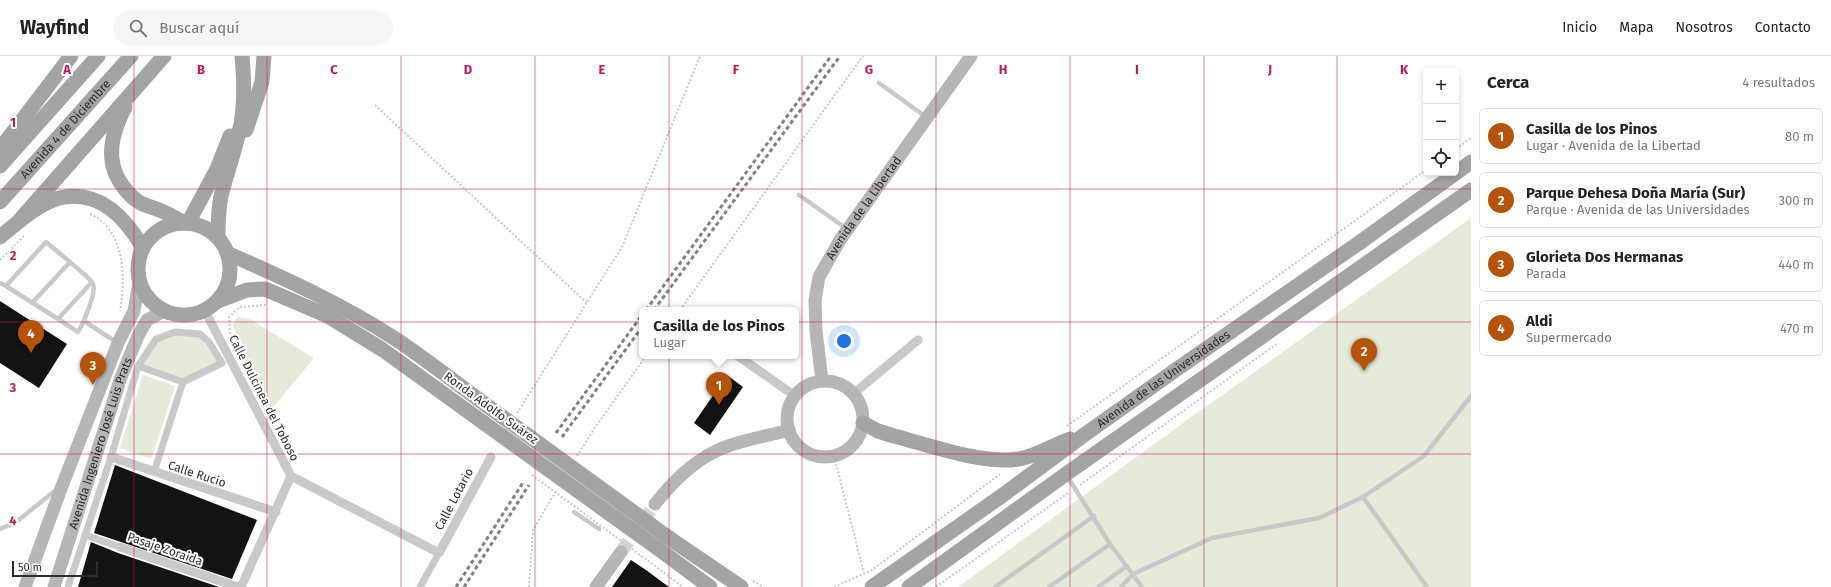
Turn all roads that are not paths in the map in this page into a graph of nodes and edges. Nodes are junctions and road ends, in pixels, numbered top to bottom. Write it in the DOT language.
graph roads {
  1 [pos="71,56"];
  2 [pos="98,56"];
  3 [pos="130,56"];
  4 [pos="164,56"];
  5 [pos="242,56"];
  6 [pos="264,56"];
  7 [pos="971,56"];
  8 [pos="879,84"];
  9 [pos="133,93"];
  10 [pos="243,99"];
  11 [pos="927,118"];
  12 [pos="3,144"];
  13 [pos="232,162"];
  14 [pos="1471,162"];
  15 [pos="0,166"];
  16 [pos="1459,171"];
  17 [pos="1452,176"];
  18 [pos="1471,190"];
  19 [pos="799,196"];
  20 [pos="0,202"];
  21 [pos="186,223"];
  22 [pos="23,227"];
  23 [pos="847,230"];
  24 [pos="0,237"];
  25 [pos="218,238"];
  26 [pos="0,244"];
  27 [pos="142,248"];
  28 [pos="227,253"];
  29 [pos="70,262"];
  30 [pos="92,282"];
  31 [pos="139,282"];
  32 [pos="0,283"];
  33 [pos="6,286"];
  34 [pos="218,301"];
  35 [pos="32,303"];
  36 [pos="164,311"];
  37 [pos="205,311"];
  38 [pos="58,319"];
  39 [pos="84,321"];
  40 [pos="918,340"];
  41 [pos="118,343"];
  42 [pos="742,359"];
  43 [pos="138,366"];
  44 [pos="822,381"];
  45 [pos="183,382"];
  46 [pos="853,394"];
  47 [pos="795,396"];
  48 [pos="1471,396"];
  49 [pos="863,422"];
  50 [pos="789,430"];
  51 [pos="1084,435"];
  52 [pos="111,457"];
  53 [pos="491,457"];
  54 [pos="154,472"];
  55 [pos="1066,474"];
  56 [pos="291,476"];
  57 [pos="62,486"];
  58 [pos="1363,497"];
  59 [pos="655,504"];
  60 [pos="276,512"];
  61 [pos="574,512"];
  62 [pos="1094,516"];
  63 [pos="599,529"];
  64 [pos="0,530"];
  65 [pos="85,535"];
  66 [pos="1110,544"];
  67 [pos="120,547"];
  68 [pos="621,552"];
  69 [pos="439,553"];
  70 [pos="1127,566"];
  71 [pos="1133,574"];
  72 [pos="25,587"];
  73 [pos="54,587"];
  74 [pos="68,587"];
  75 [pos="238,587"];
  76 [pos="241,587"];
  77 [pos="420,587"];
  78 [pos="596,587"];
  79 [pos="710,587"];
  80 [pos="741,587"];
  81 [pos="872,587"];
  82 [pos="909,587"];
  83 [pos="995,587"];
  84 [pos="1049,587"];
  85 [pos="1098,587"];
  86 [pos="1122,587"];
  87 [pos="1142,587"];
  88 [pos="1427,587"];
  1 -- 12 [label="main road"];
  2 -- 15 [label="main road, Avenida 4 de Diciembre"];
  3 -- 20 [label="main road, Avenida 4 de Diciembre"];
  4 -- 9 [label="main road"];
  5 -- 10 [label="main road"];
  6 -- 13 [label="main road"];
  7 -- 11 [label="main road, Avenida de la Libertad"];
  8 -- 11 [label="lane"];
  9 -- 21 [label="main road"];
  9 -- 22 [label="main road"];
  10 -- 13 [label="main road"];
  10 -- 21 [label="main road"];
  11 -- 23 [label="main road, Avenida de la Libertad"];
  13 -- 25 [label="main road"];
  14 -- 16 [label="main road, Avenida de las Universidades"];
  17 -- 51 [label="main road, Avenida de las Universidades"];
  18 -- 55 [label="main road, Avenida de las Universidades"];
  19 -- 23 [label="lane"];
  21 -- 25 [label="main road"];
  21 -- 27 [label="main road"];
  22 -- 24 [label="main road"];
  22 -- 26 [label="street"];
  22 -- 27 [label="main road"];
  23 -- 44 [label="main road, Avenida de la Libertad"];
  25 -- 28 [label="main road"];
  27 -- 31 [label="main road"];
  28 -- 34 [label="main road"];
  28 -- 80 [label="main road, Ronda Adolfo Suárez, bridge"];
  29 -- 30 [label="lane"];
  29 -- 33 [label="lane"];
  29 -- 35 [label="lane"];
  30 -- 38 [label="lane"];
  30 -- 39 [label="lane"];
  31 -- 36 [label="main road"];
  31 -- 41 [label="main road, Avenida Ingeniero José Luis Prats"];
  32 -- 33 [label="lane"];
  33 -- 35 [label="lane"];
  34 -- 37 [label="main road"];
  34 -- 79 [label="main road, Ronda Adolfo Suárez, bridge"];
  35 -- 38 [label="lane"];
  36 -- 37 [label="main road"];
  36 -- 73 [label="main road, Avenida Ingeniero José Luis Prats"];
  37 -- 56 [label="street, Calle Dulcinea del Toboso"];
  38 -- 39 [label="lane"];
  39 -- 41 [label="lane"];
  40 -- 46 [label="street"];
  41 -- 57 [label="main road, Avenida Ingeniero José Luis Prats"];
  42 -- 47 [label="street"];
  43 -- 45 [label="street"];
  43 -- 45 [label="street, Avenida Ingeniero José Luis Prats"];
  43 -- 52 [label="street, Avenida Ingeniero José Luis Prats"];
  44 -- 46 [label="main road"];
  44 -- 47 [label="main road"];
  45 -- 54 [label="street"];
  46 -- 49 [label="main road"];
  47 -- 50 [label="main road"];
  48 -- 58 [label="lane"];
  49 -- 50 [label="main road"];
  49 -- 51 [label="main road"];
  50 -- 59 [label="main road"];
  51 -- 81 [label="main road, Avenida de las Universidades"];
  52 -- 54 [label="street, Calle Rucio"];
  52 -- 65 [label="street, Avenida Ingeniero José Luis Prats"];
  53 -- 69 [label="street, Calle Lotario"];
  54 -- 60 [label="street, Calle Rucio"];
  55 -- 62 [label="lane"];
  55 -- 82 [label="main road, Avenida de las Universidades"];
  56 -- 60 [label="street"];
  56 -- 69 [label="street, Calle Dulcinea del Toboso"];
  57 -- 64 [label="lane"];
  57 -- 72 [label="main road, Avenida Ingeniero José Luis Prats"];
  58 -- 71 [label="lane"];
  58 -- 88 [label="lane"];
  60 -- 76 [label="street"];
  61 -- 63 [label="lane"];
  62 -- 66 [label="lane"];
  62 -- 83 [label="lane"];
  65 -- 67 [label="street, Pasaje Zoraida"];
  65 -- 74 [label="street, Avenida Ingeniero José Luis Prats"];
  66 -- 70 [label="lane"];
  66 -- 84 [label="lane"];
  67 -- 75 [label="street, Pasaje Zoraida"];
  68 -- 78 [label="main road"];
  69 -- 77 [label="street"];
  70 -- 71 [label="lane"];
  70 -- 85 [label="lane"];
  71 -- 86 [label="lane"];
  71 -- 87 [label="lane"];
}
